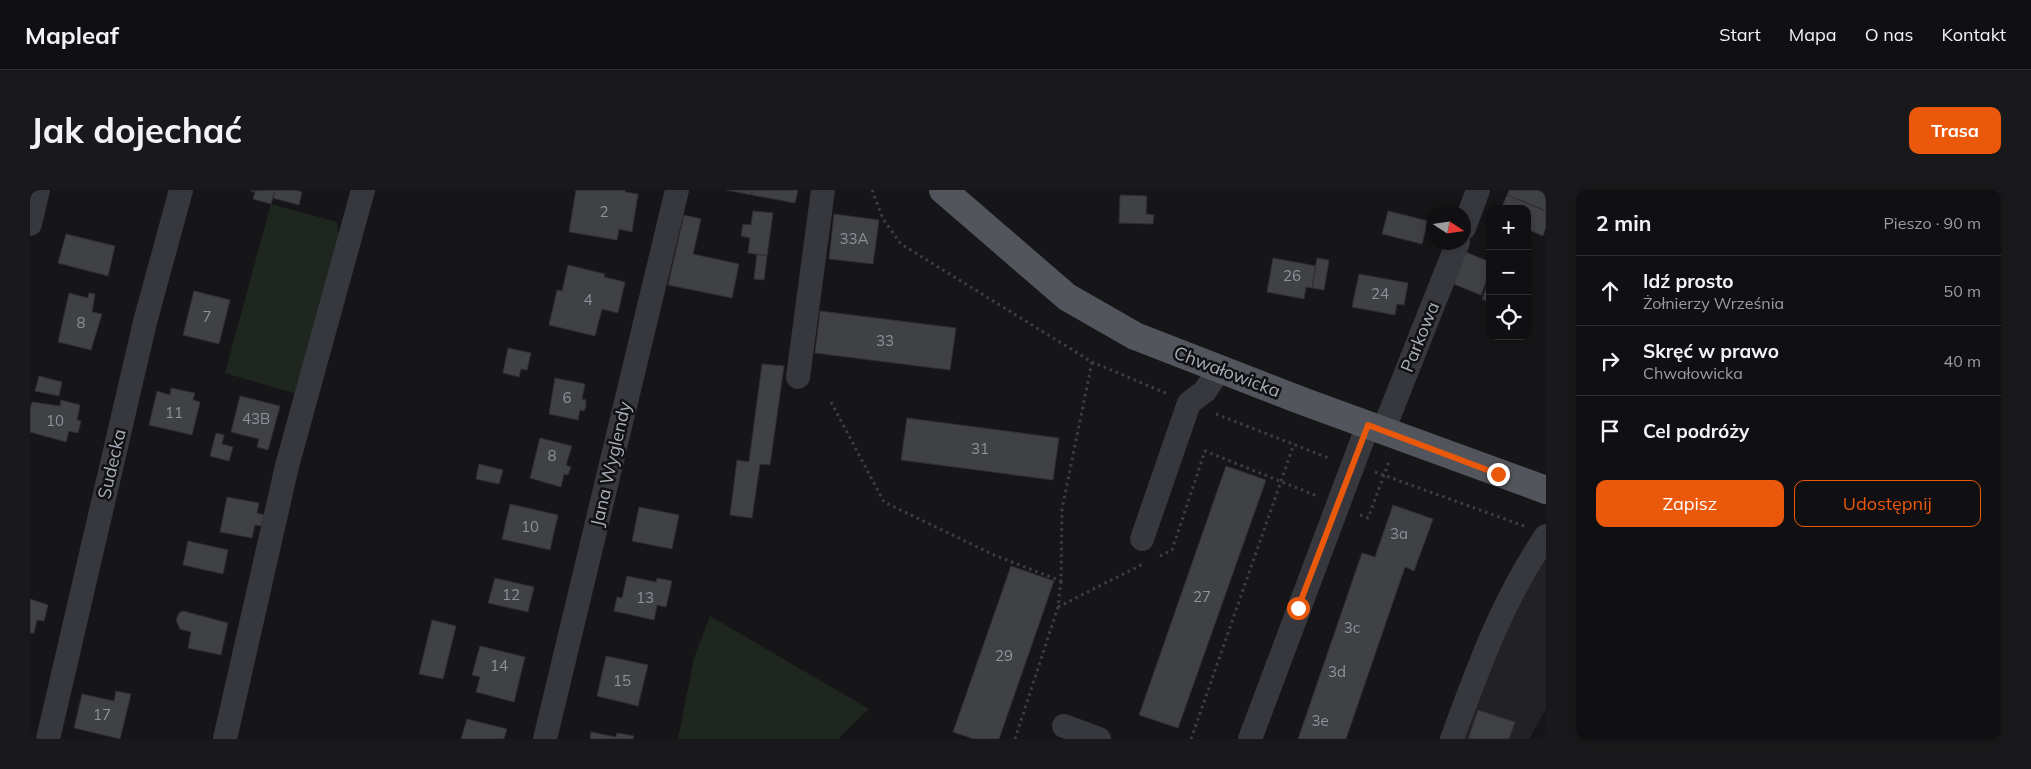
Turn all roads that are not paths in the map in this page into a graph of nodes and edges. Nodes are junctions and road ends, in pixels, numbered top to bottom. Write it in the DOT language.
graph roads {
  1 [pos="38,190"];
  2 [pos="181,190"];
  3 [pos="363,190"];
  4 [pos="677,190"];
  5 [pos="824,190"];
  6 [pos="943,190"];
  7 [pos="1478,190"];
  8 [pos="1471,209"];
  9 [pos="30,224"];
  10 [pos="1454,250"];
  11 [pos="1219,370"];
  12 [pos="798,377"];
  13 [pos="1375,428"];
  14 [pos="1546,490"];
  15 [pos="1546,536"];
  16 [pos="1142,539"];
  17 [pos="1064,726"];
  18 [pos="48,739"];
  19 [pos="225,739"];
  20 [pos="545,739"];
  21 [pos="1099,739"];
  22 [pos="1250,739"];
  23 [pos="1452,739"];
  1 -- 9 [label="street"];
  2 -- 18 [label="street, Sudecka"];
  3 -- 19 [label="street"];
  4 -- 20 [label="street, Jana Wyglendy"];
  5 -- 12 [label="street"];
  6 -- 11 [label="main road, Chwałowicka"];
  7 -- 8 [label="street"];
  10 -- 13 [label="street, Parkowa"];
  11 -- 13 [label="main road, Chwałowicka"];
  11 -- 16 [label="street"];
  13 -- 14 [label="main road, Chwałowicka"];
  13 -- 22 [label="street, Parkowa"];
  15 -- 23 [label="street"];
  17 -- 21 [label="street"];
}
